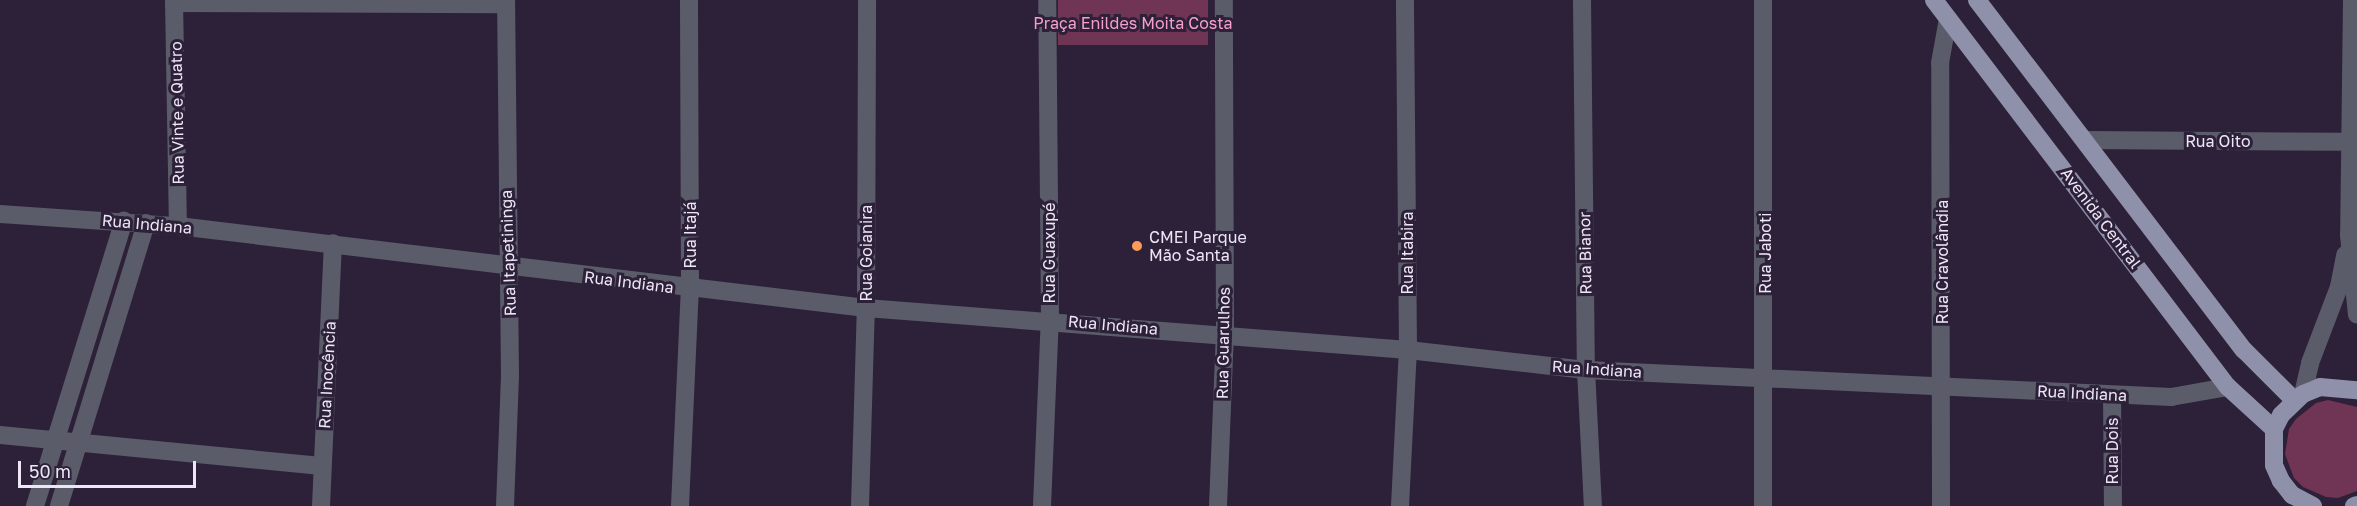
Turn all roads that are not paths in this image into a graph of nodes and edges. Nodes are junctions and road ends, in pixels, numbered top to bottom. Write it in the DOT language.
graph roads {
  1 [pos="689,0"];
  2 [pos="867,0"];
  3 [pos="1047,0"];
  4 [pos="1224,0"];
  5 [pos="1405,0"];
  6 [pos="1582,0"];
  7 [pos="1763,0"];
  8 [pos="1934,0"];
  9 [pos="1977,0"];
  10 [pos="2352,0"];
  11 [pos="174,2"];
  12 [pos="506,2"];
  13 [pos="1948,19"];
  14 [pos="2050,95"];
  15 [pos="2025,115"];
  16 [pos="2085,140"];
  17 [pos="2350,142"];
  18 [pos="2354,180"];
  19 [pos="0,214"];
  20 [pos="124,221"];
  21 [pos="146,223"];
  22 [pos="178,226"];
  23 [pos="2349,235"];
  24 [pos="333,243"];
  25 [pos="509,267"];
  26 [pos="690,289"];
  27 [pos="866,308"];
  28 [pos="2357,315"];
  29 [pos="1050,319"];
  30 [pos="1225,335"];
  31 [pos="1408,350"];
  32 [pos="1586,370"];
  33 [pos="1765,379"];
  34 [pos="1942,386"];
  35 [pos="2228,387"];
  36 [pos="2357,390"];
  37 [pos="2112,395"];
  38 [pos="2298,397"];
  39 [pos="2274,429"];
  40 [pos="0,435"];
  41 [pos="56,438"];
  42 [pos="80,442"];
  43 [pos="322,466"];
  44 [pos="2295,500"];
  45 [pos="35,506"];
  46 [pos="59,506"];
  47 [pos="321,506"];
  48 [pos="505,506"];
  49 [pos="680,506"];
  50 [pos="860,506"];
  51 [pos="1042,506"];
  52 [pos="1218,506"];
  53 [pos="1400,506"];
  54 [pos="1593,506"];
  55 [pos="1763,506"];
  56 [pos="1941,506"];
  57 [pos="2113,506"];
  58 [pos="2313,506"];
  1 -- 26 [label="street, Rua Itajá"];
  2 -- 27 [label="street, Rua Goianira"];
  3 -- 29 [label="street, Rua Guaxupé"];
  4 -- 30 [label="street, Rua Guarulhos"];
  5 -- 31 [label="street, Rua Itabira"];
  6 -- 32 [label="street, Rua Bianor"];
  7 -- 33 [label="street, Rua Jaboti"];
  8 -- 13 [label="main road, Avenida Central"];
  9 -- 14 [label="main road, Avenida Central"];
  10 -- 17 [label="street"];
  11 -- 12 [label="street"];
  11 -- 22 [label="street, Rua Vinte e Quatro"];
  12 -- 25 [label="street, Rua Itapetininga"];
  13 -- 15 [label="main road, Avenida Central"];
  13 -- 34 [label="street, Rua Cravolândia"];
  14 -- 15 [label="main road"];
  14 -- 16 [label="main road, Avenida Central"];
  15 -- 35 [label="main road, Avenida Central"];
  16 -- 17 [label="street, Rua Oito"];
  16 -- 38 [label="main road, Avenida Central"];
  17 -- 18 [label="street"];
  18 -- 23 [label="street"];
  19 -- 20 [label="street, Rua Indiana"];
  20 -- 21 [label="street, Rua Indiana"];
  20 -- 41 [label="street"];
  21 -- 22 [label="street, Rua Indiana"];
  21 -- 42 [label="street"];
  22 -- 24 [label="street, Rua Indiana"];
  23 -- 28 [label="street"];
  23 -- 38 [label="street"];
  24 -- 25 [label="street, Rua Indiana"];
  24 -- 43 [label="street, Rua Inocência"];
  25 -- 26 [label="street, Rua Indiana"];
  25 -- 48 [label="street, Rua Itapetininga"];
  26 -- 27 [label="street, Rua Indiana"];
  26 -- 49 [label="street, Rua Itajá"];
  27 -- 29 [label="street, Rua Indiana"];
  27 -- 50 [label="street, Rua Goianira"];
  29 -- 30 [label="street, Rua Indiana"];
  29 -- 51 [label="street, Rua Guaxupé"];
  30 -- 31 [label="street, Rua Indiana"];
  30 -- 52 [label="street, Rua Guarulhos"];
  31 -- 32 [label="street, Rua Indiana"];
  31 -- 53 [label="street, Rua Itabira"];
  32 -- 33 [label="street, Rua Indiana"];
  32 -- 54 [label="street, Rua Bianor"];
  33 -- 34 [label="street, Rua Indiana"];
  33 -- 55 [label="street, Rua Jaboti"];
  34 -- 37 [label="street, Rua Indiana"];
  34 -- 56 [label="street, Rua Cravolândia"];
  35 -- 37 [label="street, Rua Indiana"];
  35 -- 39 [label="main road, Avenida Central"];
  36 -- 38 [label="main road"];
  37 -- 57 [label="street, Rua Dois"];
  38 -- 39 [label="main road"];
  39 -- 44 [label="main road"];
  40 -- 41 [label="street"];
  41 -- 42 [label="street"];
  41 -- 45 [label="street"];
  42 -- 43 [label="street"];
  42 -- 46 [label="street"];
  43 -- 47 [label="street, Rua Inocência"];
  44 -- 58 [label="main road"];
}
